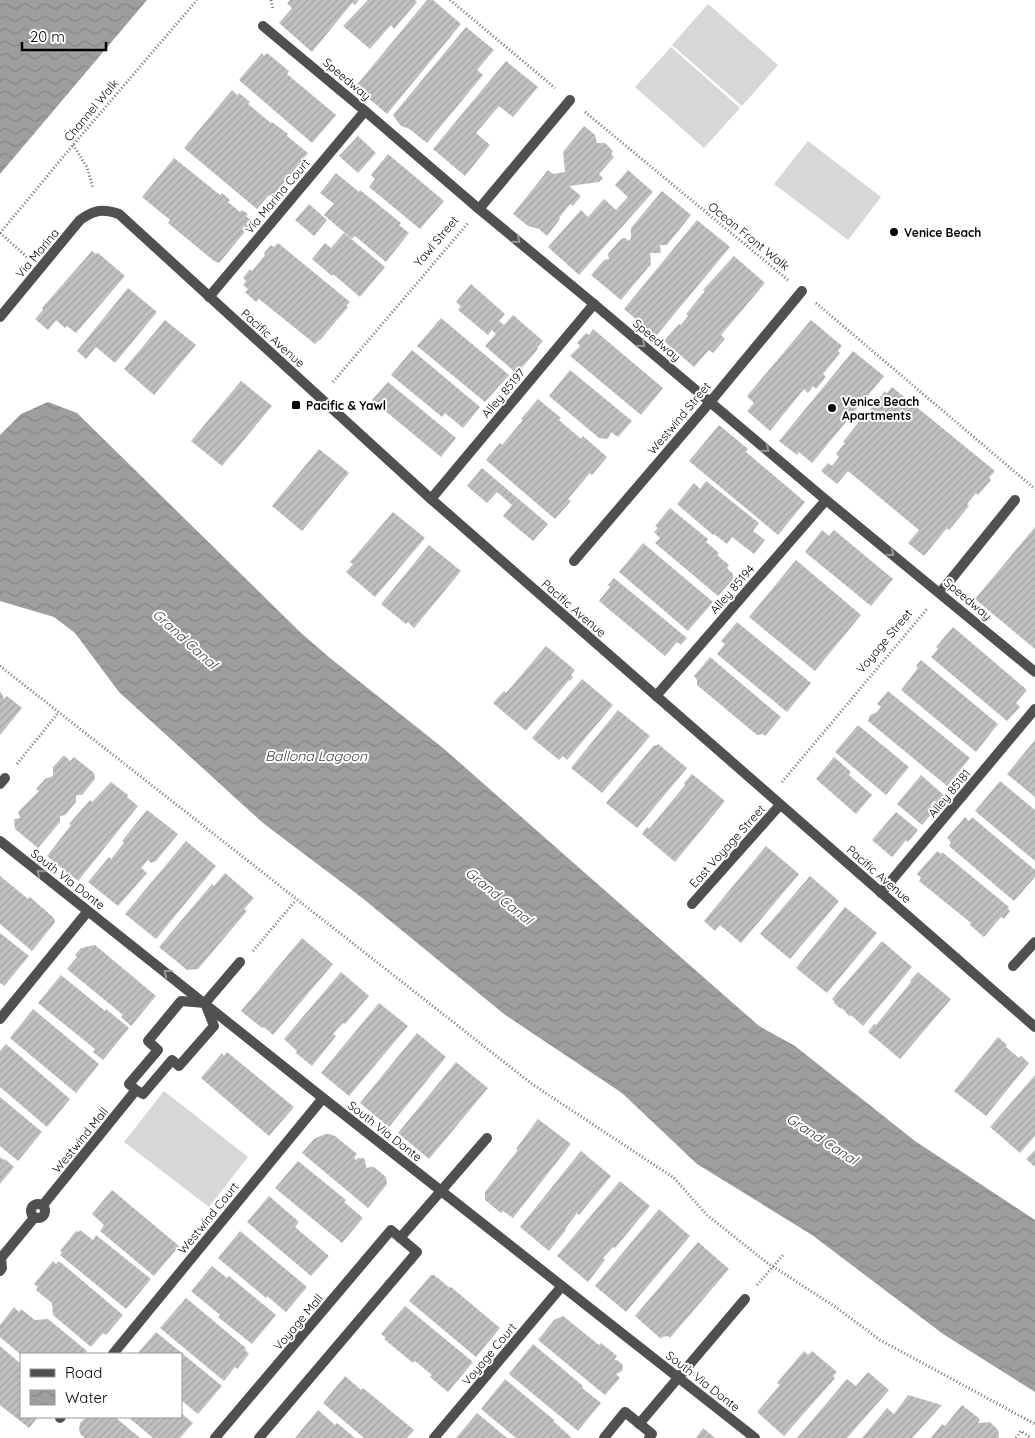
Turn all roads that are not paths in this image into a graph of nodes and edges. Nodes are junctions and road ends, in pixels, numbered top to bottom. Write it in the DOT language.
graph roads {
  1 [pos="263,26"];
  2 [pos="570,100"];
  3 [pos="365,110"];
  4 [pos="479,209"];
  5 [pos="99,211"];
  6 [pos="802,291"];
  7 [pos="209,297"];
  8 [pos="594,304"];
  9 [pos="0,317"];
  10 [pos="710,401"];
  11 [pos="431,499"];
  12 [pos="826,500"];
  13 [pos="1015,500"];
  14 [pos="574,561"];
  15 [pos="940,593"];
  16 [pos="1035,672"];
  17 [pos="656,696"];
  18 [pos="1035,709"];
  19 [pos="780,805"];
  20 [pos="0,841"];
  21 [pos="881,893"];
  22 [pos="692,904"];
  23 [pos="88,911"];
  24 [pos="1035,942"];
  25 [pos="240,962"];
  26 [pos="1013,966"];
  27 [pos="205,1004"];
  28 [pos="0,1019"];
  29 [pos="1035,1027"];
  30 [pos="136,1090"];
  31 [pos="323,1098"];
  32 [pos="487,1138"];
  33 [pos="441,1191"];
  34 [pos="400,1238"];
  35 [pos="0,1258"];
  36 [pos="0,1271"];
  37 [pos="562,1286"];
  38 [pos="745,1299"];
  39 [pos="114,1353"];
  40 [pos="678,1377"];
  41 [pos="639,1424"];
  42 [pos="215,1438"];
  43 [pos="259,1438"];
  44 [pos="434,1438"];
  45 [pos="604,1438"];
  46 [pos="649,1438"];
  47 [pos="755,1438"];
  1 -- 3 [label="street, Speedway"];
  2 -- 4 [label="street"];
  3 -- 4 [label="street, Speedway"];
  3 -- 7 [label="street, Via Marina Court"];
  4 -- 8 [label="street, Speedway, one-way"];
  5 -- 7 [label="street, Pacific Avenue"];
  5 -- 9 [label="street, Via Marina"];
  6 -- 10 [label="street, Westwind Street"];
  7 -- 11 [label="street, Pacific Avenue"];
  8 -- 10 [label="street, Speedway, one-way"];
  8 -- 11 [label="street, Alley 85197"];
  10 -- 12 [label="street, Speedway, one-way"];
  10 -- 14 [label="street, Westwind Street"];
  11 -- 17 [label="street, Pacific Avenue"];
  12 -- 15 [label="street, Speedway, one-way"];
  12 -- 17 [label="street, Alley 85194"];
  13 -- 15 [label="street"];
  15 -- 16 [label="street, Speedway"];
  17 -- 19 [label="street, Pacific Avenue"];
  18 -- 21 [label="street, Alley 85181"];
  19 -- 21 [label="street, Pacific Avenue"];
  19 -- 22 [label="street, East Voyage Street"];
  23 -- 20 [label="street, South Via Donte, one-way"];
  21 -- 29 [label="street, Pacific Avenue"];
  27 -- 23 [label="street, South Via Donte, one-way"];
  23 -- 28 [label="street"];
  24 -- 26 [label="street"];
  25 -- 27 [label="street"];
  27 -- 30 [label="street, Westwind Mall"];
  27 -- 30 [label="street, Westwind Mall"];
  27 -- 31 [label="street, South Via Donte"];
  30 -- 35 [label="street, Westwind Mall"];
  31 -- 33 [label="street, South Via Donte"];
  31 -- 39 [label="street, Westwind Court"];
  32 -- 33 [label="street"];
  33 -- 34 [label="street"];
  33 -- 37 [label="street, South Via Donte"];
  34 -- 42 [label="street, Voyage Mall"];
  34 -- 43 [label="street"];
  35 -- 36 [label="street, Westwind Mall"];
  37 -- 40 [label="street, South Via Donte"];
  37 -- 44 [label="street, Voyage Court"];
  38 -- 40 [label="street"];
  40 -- 41 [label="street"];
  40 -- 47 [label="street, South Via Donte"];
  41 -- 45 [label="street"];
  41 -- 46 [label="street"];
}
